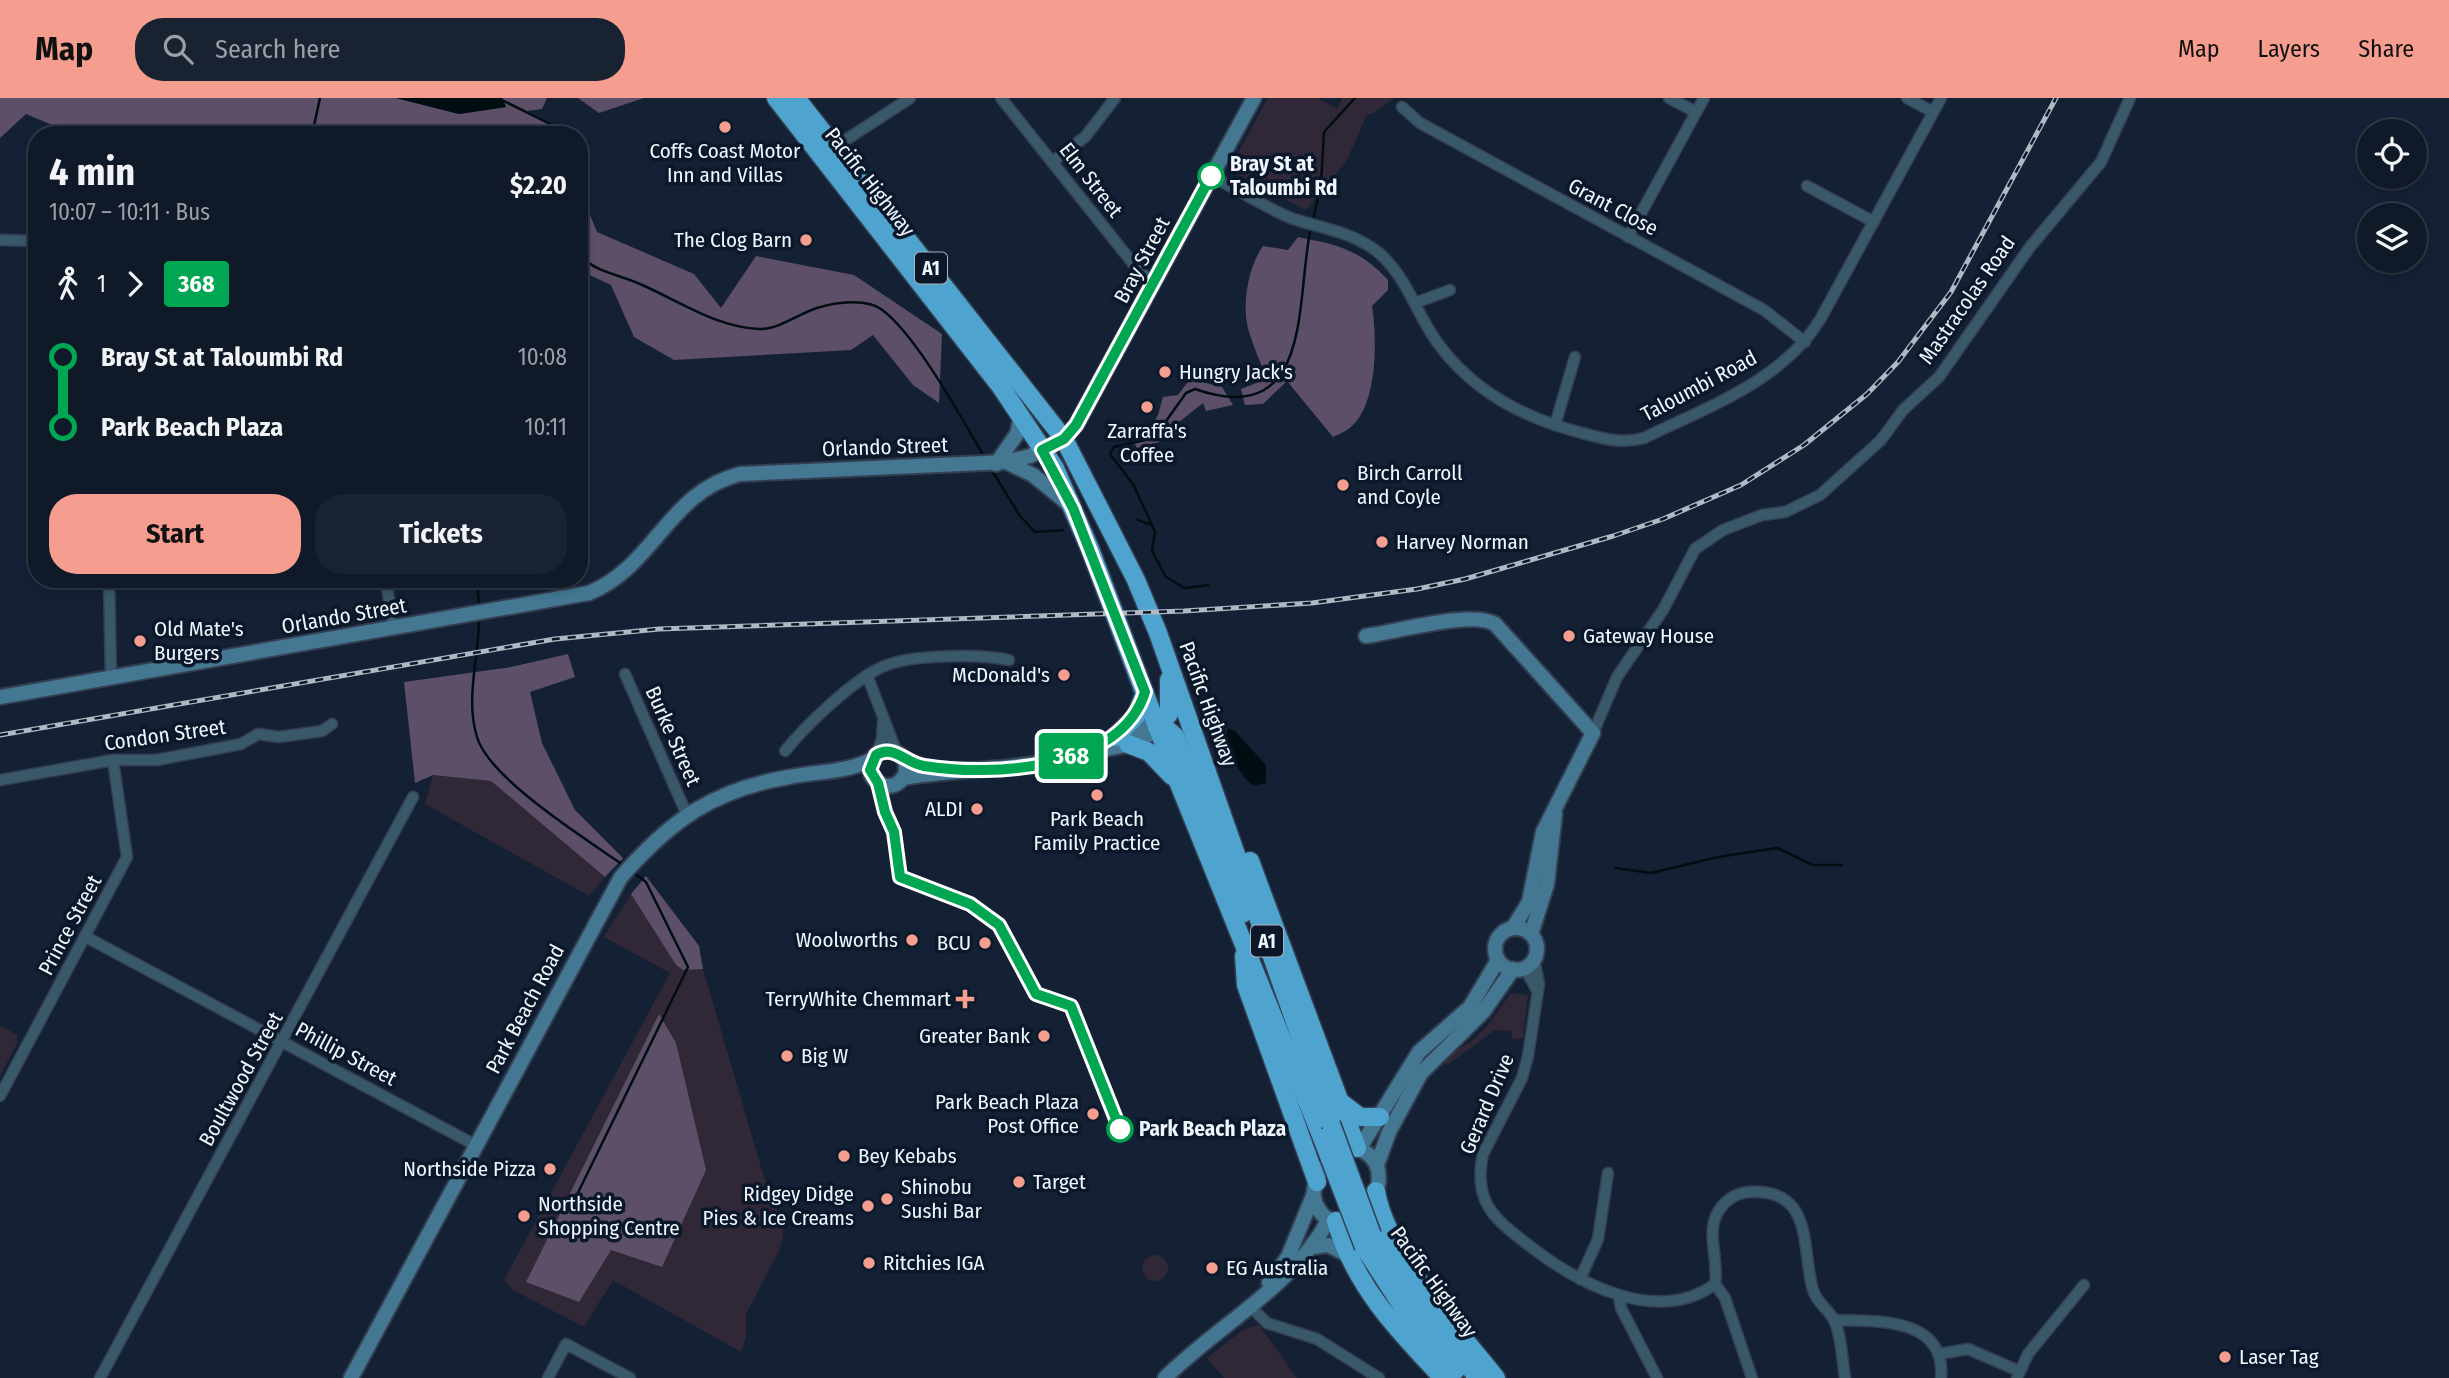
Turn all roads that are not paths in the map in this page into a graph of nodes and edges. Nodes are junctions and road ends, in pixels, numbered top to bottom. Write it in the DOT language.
graph roads {
  1 [pos="776,98"];
  2 [pos="796,98"];
  3 [pos="910,98"];
  4 [pos="1001,98"];
  5 [pos="1115,98"];
  6 [pos="1254,98"];
  7 [pos="1669,98"];
  8 [pos="1704,98"];
  9 [pos="1907,98"];
  10 [pos="1941,98"];
  11 [pos="2130,98"];
  12 [pos="1402,107"];
  13 [pos="1933,112"];
  14 [pos="1696,113"];
  15 [pos="828,152"];
  16 [pos="1052,162"];
  17 [pos="1211,176"];
  18 [pos="1807,186"];
  19 [pos="1874,222"];
  20 [pos="1628,237"];
  21 [pos="0,240"];
  22 [pos="28,241"];
  23 [pos="1154,282"];
  24 [pos="1450,290"];
  25 [pos="1415,303"];
  26 [pos="1805,342"];
  27 [pos="1575,357"];
  28 [pos="1021,416"];
  29 [pos="1555,425"];
  30 [pos="1064,439"];
  31 [pos="1042,450"];
  32 [pos="1001,463"];
  33 [pos="1073,508"];
  34 [pos="108,588"];
  35 [pos="387,588"];
  36 [pos="561,588"];
  37 [pos="563,598"];
  38 [pos="393,629"];
  39 [pos="1366,636"];
  40 [pos="1167,655"];
  41 [pos="1009,660"];
  42 [pos="625,674"];
  43 [pos="867,676"];
  44 [pos="111,677"];
  45 [pos="1145,692"];
  46 [pos="0,697"];
  47 [pos="883,715"];
  48 [pos="332,724"];
  49 [pos="1157,727"];
  50 [pos="1594,733"];
  51 [pos="1122,741"];
  52 [pos="785,751"];
  53 [pos="875,757"];
  54 [pos="901,757"];
  55 [pos="1205,759"];
  56 [pos="113,760"];
  57 [pos="952,770"];
  58 [pos="834,773"];
  59 [pos="903,778"];
  60 [pos="0,780"];
  61 [pos="874,780"];
  62 [pos="1179,784"];
  63 [pos="413,797"];
  64 [pos="1555,810"];
  65 [pos="687,814"];
  66 [pos="1513,928"];
  67 [pos="1531,934"];
  68 [pos="86,937"];
  69 [pos="1244,944"];
  70 [pos="1498,960"];
  71 [pos="1524,965"];
  72 [pos="1294,1017"];
  73 [pos="283,1042"];
  74 [pos="0,1096"];
  75 [pos="1338,1099"];
  76 [pos="1380,1117"];
  77 [pos="1326,1131"];
  78 [pos="477,1146"];
  79 [pos="1358,1149"];
  80 [pos="1377,1165"];
  81 [pos="1608,1173"];
  82 [pos="1316,1185"];
  83 [pos="1376,1191"];
  84 [pos="1332,1220"];
  85 [pos="1361,1245"];
  86 [pos="1313,1247"];
  87 [pos="1580,1279"];
  88 [pos="1714,1284"];
  89 [pos="2084,1284"];
  90 [pos="1619,1297"];
  91 [pos="1249,1305"];
  92 [pos="1834,1320"];
  93 [pos="1939,1354"];
  94 [pos="2018,1374"];
  95 [pos="100,1378"];
  96 [pos="351,1378"];
  97 [pos="548,1378"];
  98 [pos="630,1378"];
  99 [pos="1165,1378"];
  100 [pos="1378,1378"];
  101 [pos="1443,1378"];
  102 [pos="1462,1378"];
  103 [pos="1478,1378"];
  104 [pos="1496,1378"];
  105 [pos="1657,1378"];
  106 [pos="1752,1378"];
  107 [pos="1845,1378"];
  108 [pos="1941,1378"];
  1 -- 15 [label="highway, Pacific Highway / A1"];
  2 -- 15 [label="highway, Pacific Highway / A1"];
  3 -- 15 [label="street"];
  4 -- 16 [label="street, Elm Street"];
  5 -- 16 [label="street"];
  6 -- 17 [label="street, Bray Street"];
  7 -- 14 [label="street"];
  8 -- 14 [label="street"];
  9 -- 13 [label="street"];
  10 -- 13 [label="street, Taloumbi Road"];
  11 -- 50 [label="street, Mastracolas Road"];
  12 -- 20 [label="street, Grant Close"];
  13 -- 19 [label="street, Taloumbi Road"];
  14 -- 20 [label="street"];
  15 -- 28 [label="highway, Pacific Highway / A1"];
  15 -- 30 [label="highway, Pacific Highway / A1"];
  16 -- 23 [label="street, Elm Street"];
  17 -- 23 [label="street, Bray Street"];
  17 -- 25 [label="street, Taloumbi Road"];
  18 -- 19 [label="street"];
  19 -- 26 [label="street, Taloumbi Road"];
  20 -- 26 [label="street, Grant Close"];
  21 -- 22 [label="street"];
  23 -- 30 [label="street, Bray Street"];
  24 -- 25 [label="street"];
  25 -- 29 [label="street, Taloumbi Road"];
  26 -- 29 [label="street, Taloumbi Road"];
  27 -- 29 [label="street"];
  28 -- 31 [label="highway, Pacific Highway / A1"];
  28 -- 32 [label="street"];
  30 -- 31 [label="street, Orlando Street"];
  30 -- 40 [label="highway, Pacific Highway / A1"];
  31 -- 32 [label="street, Orlando Street"];
  31 -- 33 [label="highway, Pacific Highway / A1"];
  32 -- 33 [label="street"];
  32 -- 37 [label="street, Orlando Street"];
  33 -- 45 [label="highway, Pacific Highway / A1"];
  34 -- 44 [label="street"];
  35 -- 38 [label="street"];
  36 -- 37 [label="street"];
  37 -- 38 [label="street, Orlando Street"];
  38 -- 44 [label="street, Orlando Street"];
  39 -- 50 [label="street"];
  40 -- 49 [label="highway"];
  40 -- 55 [label="highway, Pacific Highway / A1"];
  41 -- 43 [label="street"];
  42 -- 65 [label="street, Burke Street"];
  43 -- 47 [label="street"];
  43 -- 52 [label="street"];
  44 -- 46 [label="street, Orlando Street"];
  45 -- 49 [label="highway, Pacific Highway / A1"];
  45 -- 51 [label="highway"];
  47 -- 53 [label="street"];
  47 -- 54 [label="street"];
  48 -- 56 [label="street, Condon Street"];
  49 -- 51 [label="street"];
  49 -- 62 [label="highway, Pacific Highway / A1"];
  49 -- 72 [label="highway"];
  50 -- 64 [label="street, Mastracolas Road"];
  51 -- 57 [label="street"];
  51 -- 62 [label="highway"];
  53 -- 54 [label="street"];
  53 -- 58 [label="street, Park Beach Road"];
  53 -- 61 [label="street"];
  54 -- 57 [label="street"];
  54 -- 59 [label="street"];
  55 -- 72 [label="highway, Pacific Highway / A1"];
  55 -- 75 [label="highway"];
  56 -- 60 [label="street, Condon Street"];
  56 -- 68 [label="street, Prince Street"];
  57 -- 59 [label="street"];
  58 -- 61 [label="street, Park Beach Road"];
  58 -- 65 [label="street, Park Beach Road"];
  59 -- 61 [label="street"];
  62 -- 69 [label="highway, Pacific Highway / A1"];
  63 -- 73 [label="street, Boultwood Street"];
  64 -- 66 [label="street, Mastracolas Road"];
  64 -- 67 [label="street, Mastracolas Road"];
  65 -- 78 [label="street, Park Beach Road"];
  66 -- 67 [label="street"];
  66 -- 70 [label="street"];
  67 -- 71 [label="street"];
  68 -- 73 [label="street, Phillip Street"];
  68 -- 74 [label="street, Prince Street"];
  69 -- 77 [label="highway, Pacific Highway / A1"];
  69 -- 82 [label="highway"];
  70 -- 71 [label="street"];
  70 -- 76 [label="street"];
  71 -- 80 [label="street"];
  71 -- 87 [label="street, Gerard Drive"];
  72 -- 77 [label="highway, Pacific Highway / A1"];
  73 -- 78 [label="street, Phillip Street"];
  73 -- 95 [label="street, Boultwood Street"];
  75 -- 76 [label="highway"];
  75 -- 79 [label="highway"];
  76 -- 79 [label="street"];
  77 -- 85 [label="highway, Pacific Highway / A1, bridge"];
  78 -- 96 [label="street, Park Beach Road"];
  79 -- 80 [label="street"];
  79 -- 82 [label="street"];
  80 -- 83 [label="street"];
  81 -- 87 [label="street"];
  82 -- 84 [label="street"];
  82 -- 91 [label="street"];
  83 -- 84 [label="street"];
  83 -- 104 [label="highway"];
  84 -- 85 [label="highway"];
  84 -- 86 [label="street"];
  85 -- 86 [label="street"];
  85 -- 101 [label="highway"];
  85 -- 102 [label="highway, Pacific Highway / A1"];
  85 -- 103 [label="highway, Pacific Highway / A1"];
  86 -- 91 [label="street"];
  87 -- 90 [label="street"];
  88 -- 90 [label="street"];
  88 -- 92 [label="street"];
  88 -- 106 [label="street"];
  89 -- 94 [label="street"];
  90 -- 105 [label="street"];
  91 -- 99 [label="street"];
  91 -- 100 [label="street"];
  92 -- 93 [label="street"];
  92 -- 107 [label="street"];
  93 -- 94 [label="street"];
  93 -- 108 [label="street"];
  97 -- 98 [label="street"];
}
